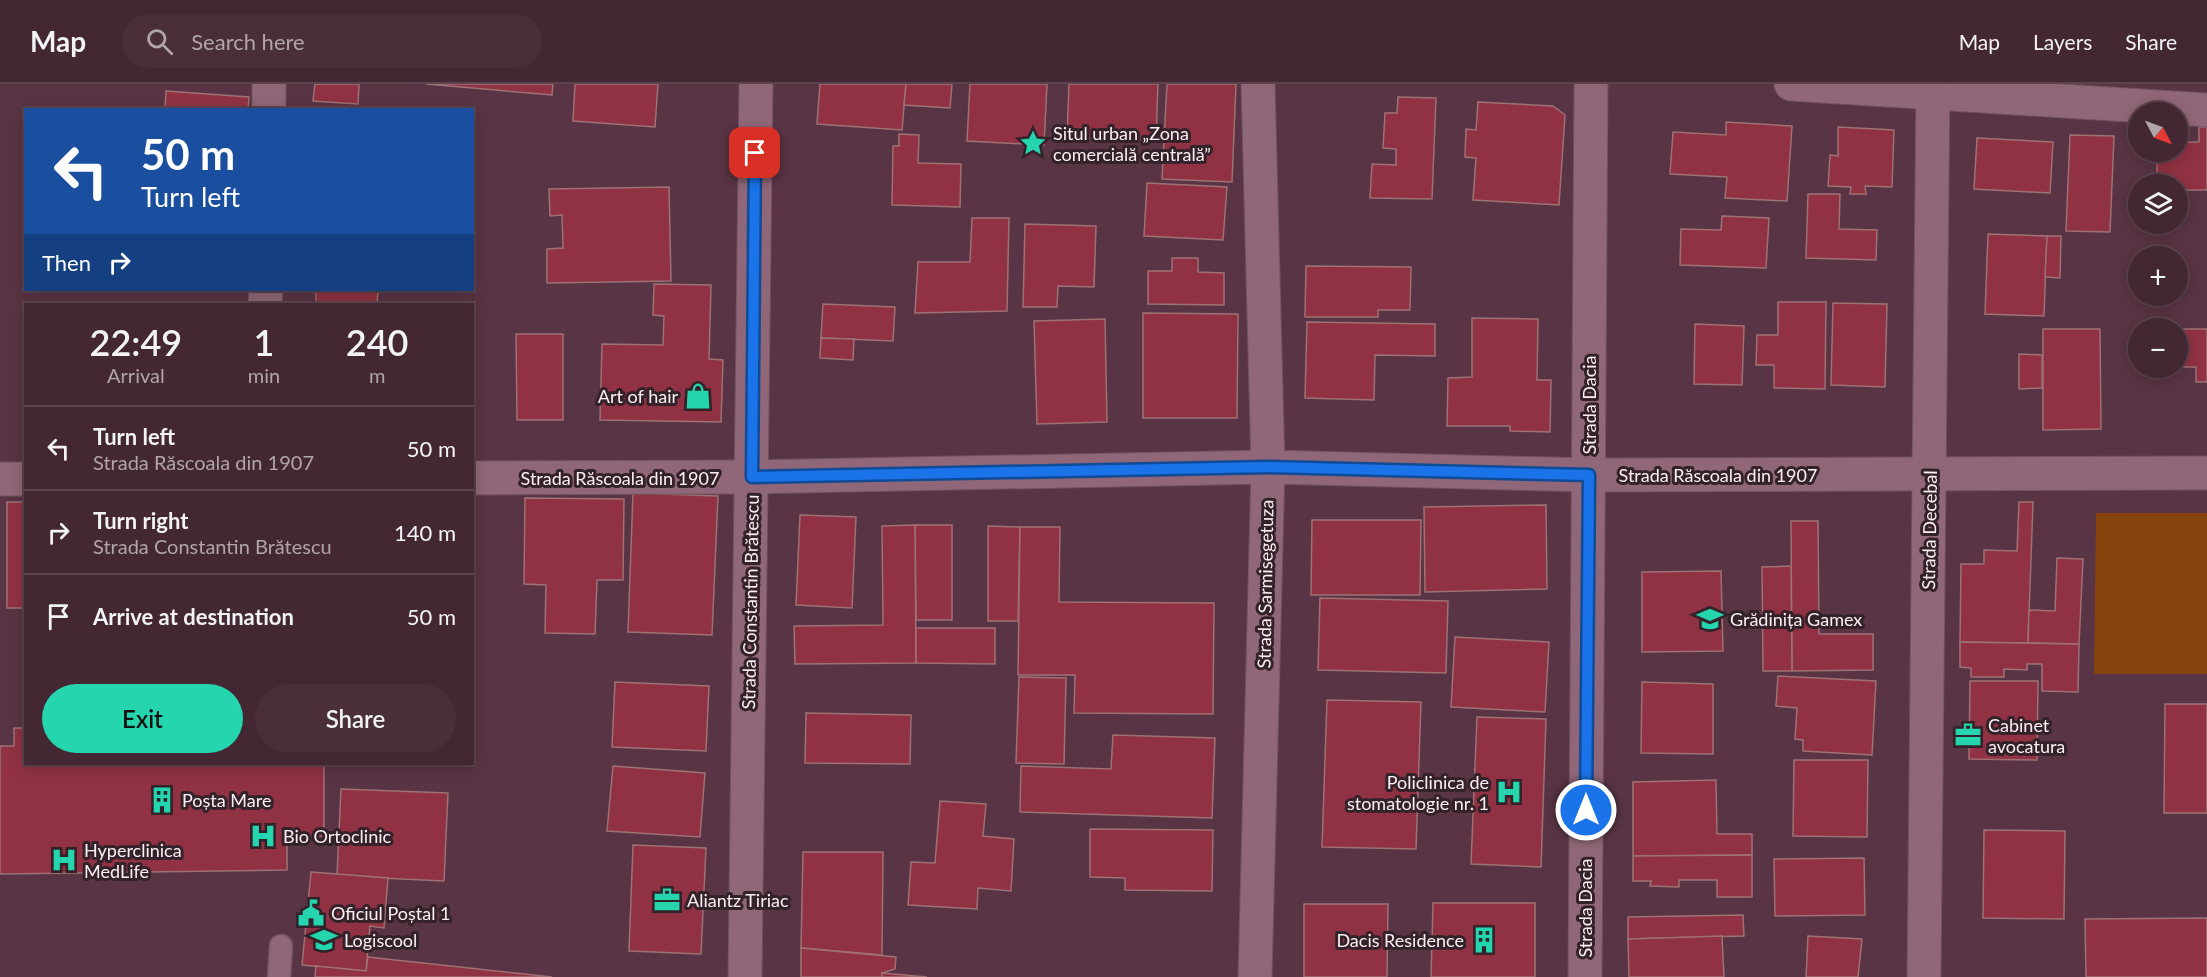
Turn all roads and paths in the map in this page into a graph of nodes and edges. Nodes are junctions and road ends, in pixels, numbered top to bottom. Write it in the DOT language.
graph roads {
  1 [pos="269,84"];
  2 [pos="756,84"];
  3 [pos="1258,84"];
  4 [pos="1591,84"];
  5 [pos="1791,84"];
  6 [pos="1933,88"];
  7 [pos="269,108"];
  8 [pos="2207,110"];
  9 [pos="1268,467"];
  10 [pos="2207,473"];
  11 [pos="1929,474"];
  12 [pos="1589,475"];
  13 [pos="752,477"];
  14 [pos="474,478"];
  15 [pos="0,479"];
  16 [pos="24,479"];
  17 [pos="281,946"];
  18 [pos="279,977"];
  19 [pos="745,977"];
  20 [pos="1255,977"];
  21 [pos="1585,977"];
  22 [pos="1924,977"];
  1 -- 7 [label="street"];
  2 -- 13 [label="street, Strada Constantin Brătescu"];
  3 -- 9 [label="street, Strada Sarmisegetuza"];
  4 -- 12 [label="street, Strada Dacia"];
  5 -- 6 [label="street"];
  6 -- 8 [label="street"];
  6 -- 11 [label="street, Strada Decebal"];
  9 -- 12 [label="street, Strada Răscoala din 1907"];
  9 -- 13 [label="street, Strada Răscoala din 1907"];
  9 -- 20 [label="street, Strada Sarmisegetuza"];
  10 -- 11 [label="street, Strada Răscoala din 1907"];
  11 -- 12 [label="street, Strada Răscoala din 1907"];
  11 -- 22 [label="street, Strada Decebal"];
  12 -- 21 [label="street, Strada Dacia"];
  13 -- 14 [label="street, Strada Răscoala din 1907"];
  13 -- 19 [label="street, Strada Constantin Brătescu"];
  15 -- 16 [label="street"];
  17 -- 18 [label="lane"];
}
